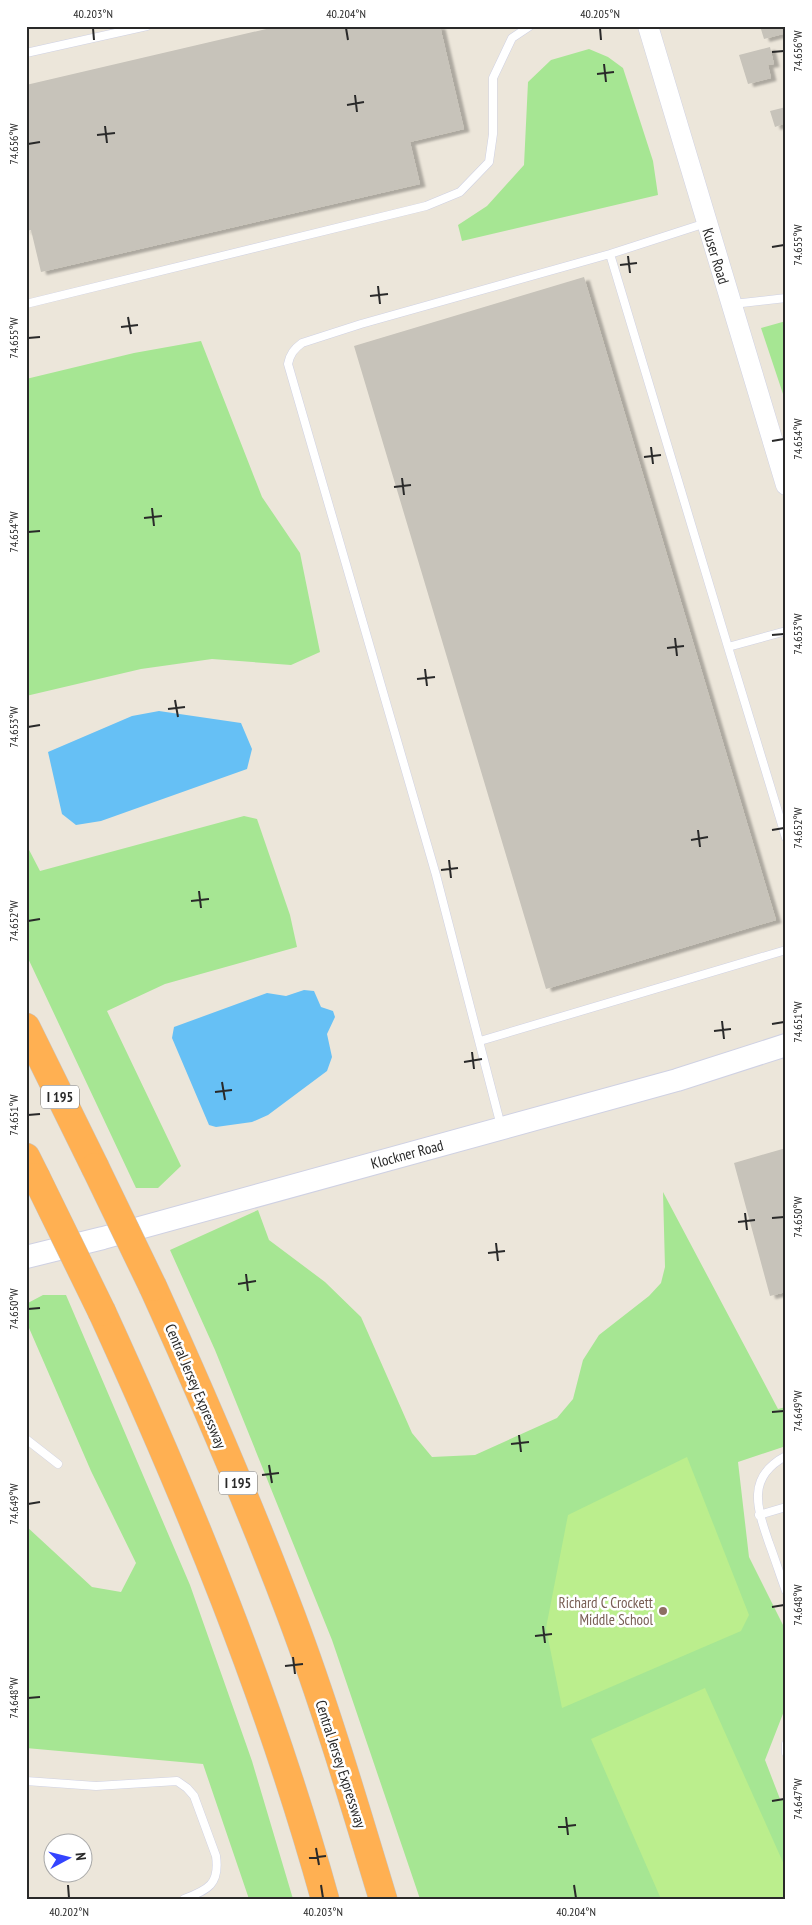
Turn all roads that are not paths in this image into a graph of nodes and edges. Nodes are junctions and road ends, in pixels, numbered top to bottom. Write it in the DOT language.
graph roads {
  1 [pos="147,26"];
  2 [pos="530,26"];
  3 [pos="648,26"];
  4 [pos="26,53"];
  5 [pos="706,223"];
  6 [pos="610,254"];
  7 [pos="786,298"];
  8 [pos="26,304"];
  9 [pos="732,304"];
  10 [pos="780,446"];
  11 [pos="786,485"];
  12 [pos="786,630"];
  13 [pos="728,647"];
  14 [pos="786,838"];
  15 [pos="786,950"];
  16 [pos="26,1027"];
  17 [pos="480,1041"];
  18 [pos="786,1045"];
  19 [pos="502,1128"];
  20 [pos="31,1167"];
  21 [pos="26,1257"];
  22 [pos="26,1439"];
  23 [pos="786,1456"];
  24 [pos="58,1464"];
  25 [pos="786,1507"];
  26 [pos="759,1515"];
  27 [pos="786,1562"];
  28 [pos="776,1564"];
  29 [pos="786,1591"];
  30 [pos="786,1744"];
  31 [pos="786,1753"];
  32 [pos="26,1781"];
  33 [pos="184,1899"];
  34 [pos="325,1899"];
  35 [pos="383,1899"];
  1 -- 4 [label="lane"];
  2 -- 8 [label="lane"];
  3 -- 5 [label="street, Kuser Road"];
  5 -- 6 [label="lane"];
  5 -- 9 [label="street, Kuser Road"];
  6 -- 13 [label="lane"];
  6 -- 17 [label="lane"];
  7 -- 9 [label="lane"];
  9 -- 10 [label="street, Kuser Road"];
  10 -- 11 [label="street, Kuser Road"];
  12 -- 13 [label="lane"];
  13 -- 14 [label="lane"];
  15 -- 17 [label="lane"];
  16 -- 35 [label="highway, Central Jersey Expressway / I 195, bridge"];
  17 -- 19 [label="lane"];
  18 -- 19 [label="main road, Klockner Road"];
  19 -- 21 [label="main road, Klockner Road"];
  20 -- 34 [label="highway, bridge"];
  22 -- 24 [label="lane"];
  23 -- 26 [label="lane"];
  25 -- 26 [label="lane"];
  26 -- 28 [label="lane"];
  27 -- 28 [label="lane"];
  28 -- 29 [label="lane"];
  30 -- 31 [label="lane"];
  32 -- 33 [label="lane"];
}
